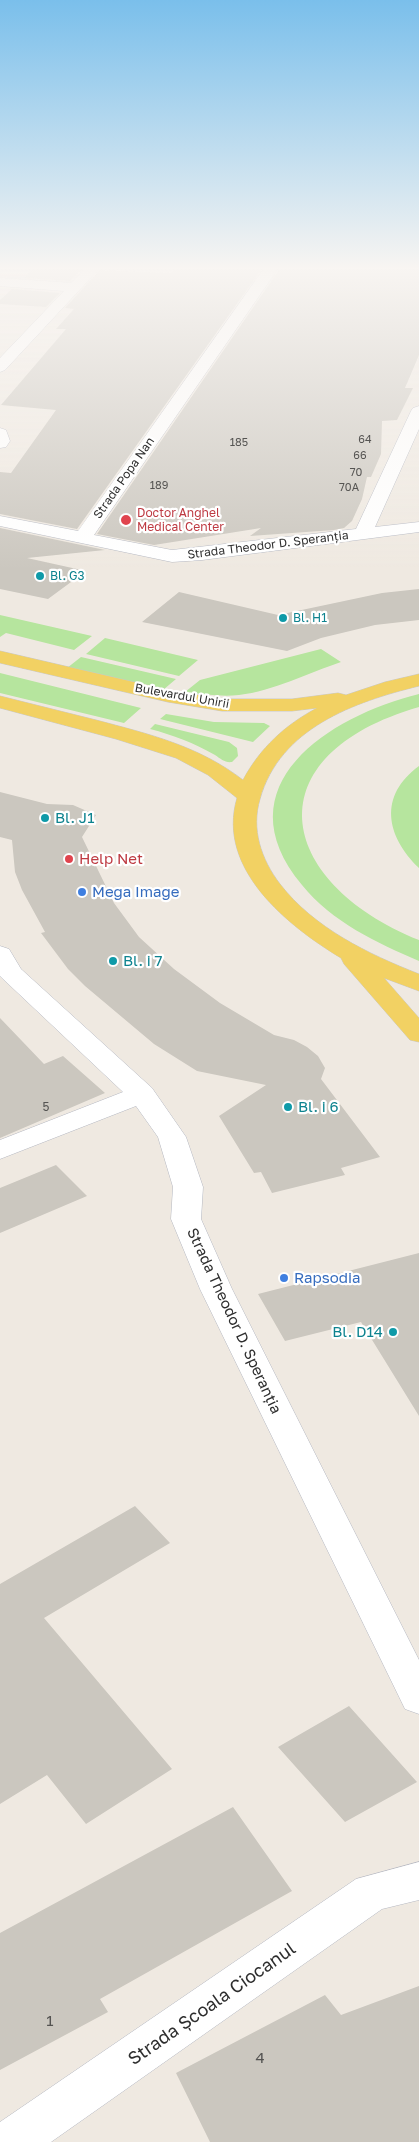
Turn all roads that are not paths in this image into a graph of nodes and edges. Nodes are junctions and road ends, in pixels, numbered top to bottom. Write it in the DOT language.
graph roads {
  1 [pos="200,370"];
  2 [pos="419,411"];
  3 [pos="0,433"];
  4 [pos="0,443"];
  5 [pos="0,521"];
  6 [pos="419,527"];
  7 [pos="363,534"];
  8 [pos="82,538"];
  9 [pos="0,657"];
  10 [pos="419,680"];
  11 [pos="367,695"];
  12 [pos="0,702"];
  13 [pos="248,796"];
  14 [pos="336,943"];
  15 [pos="4,968"];
  16 [pos="419,983"];
  17 [pos="419,1034"];
  18 [pos="142,1094"];
  19 [pos="0,1150"];
  20 [pos="419,1698"];
  21 [pos="419,1881"];
  22 [pos="11,2142"];
  1 -- 8 [label="street, Strada Popa Nan"];
  2 -- 7 [label="street"];
  3 -- 4 [label="street"];
  5 -- 8 [label="street, Strada Theodor D. Speranția"];
  6 -- 7 [label="street, Strada Theodor D. Speranția"];
  7 -- 8 [label="street, Strada Theodor D. Speranția"];
  9 -- 11 [label="main road, Bulevardul Unirii"];
  10 -- 11 [label="main road"];
  11 -- 13 [label="main road"];
  12 -- 13 [label="main road"];
  13 -- 14 [label="main road"];
  14 -- 16 [label="main road"];
  14 -- 17 [label="main road"];
  15 -- 18 [label="street, Strada Theodor D. Speranția"];
  18 -- 19 [label="street"];
  18 -- 20 [label="street, Strada Theodor D. Speranția"];
  21 -- 22 [label="street, Strada Școala Ciocanul"];
}
